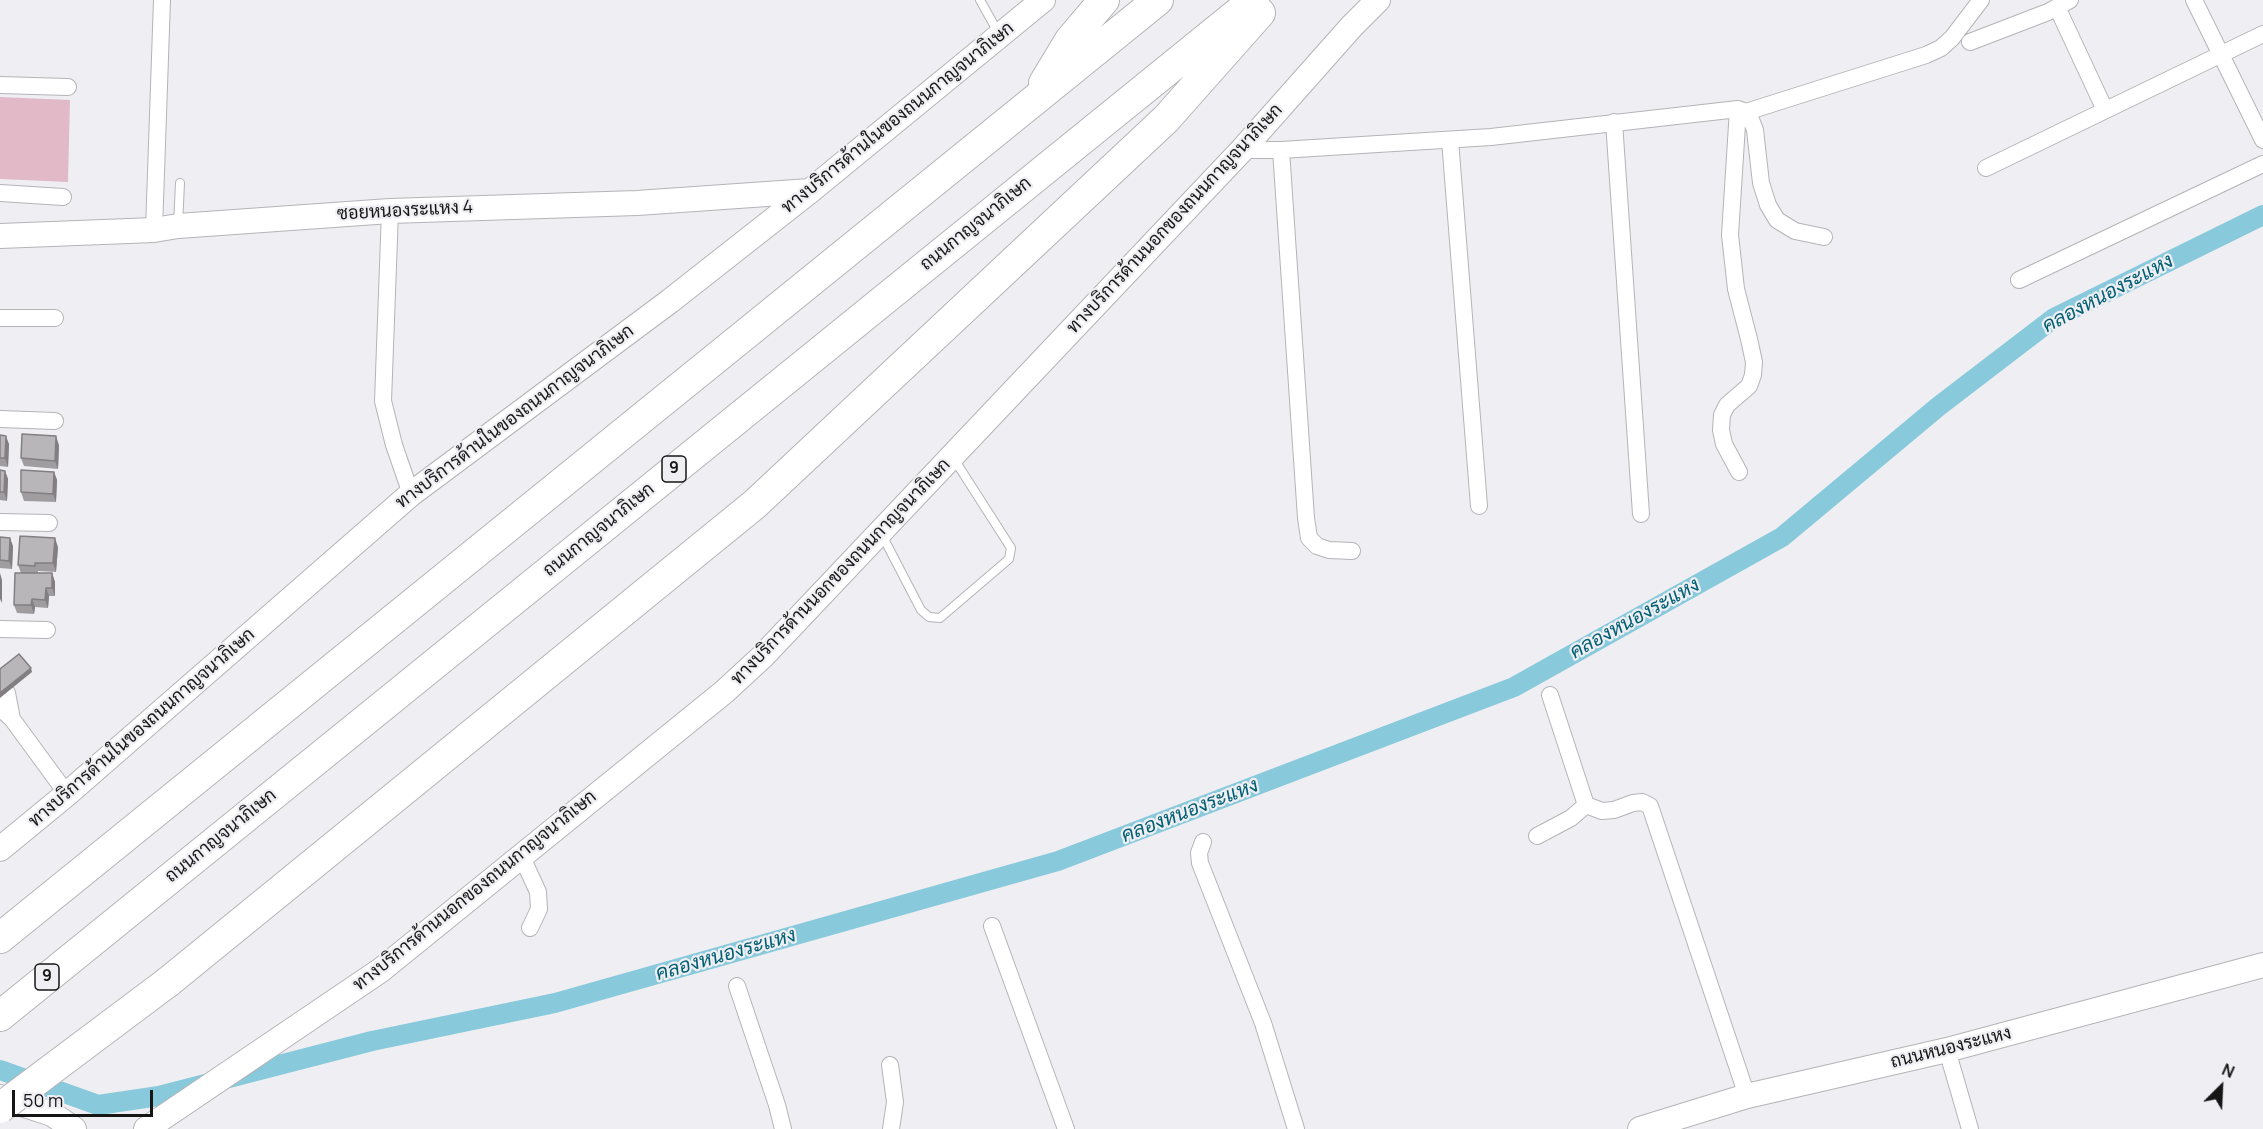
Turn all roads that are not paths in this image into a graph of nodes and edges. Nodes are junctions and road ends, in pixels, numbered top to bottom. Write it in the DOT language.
graph roads {
  1 [pos="162,0"];
  2 [pos="980,0"];
  3 [pos="1043,0"];
  4 [pos="1104,0"];
  5 [pos="1158,0"];
  6 [pos="1254,0"];
  7 [pos="1272,0"];
  8 [pos="1378,0"];
  9 [pos="1981,0"];
  10 [pos="2193,0"];
  11 [pos="2063,4"];
  12 [pos="2263,34"];
  13 [pos="1000,35"];
  14 [pos="1970,42"];
  15 [pos="2220,54"];
  16 [pos="0,85"];
  17 [pos="68,87"];
  18 [pos="1031,104"];
  19 [pos="2105,110"];
  20 [pos="1742,111"];
  21 [pos="1614,122"];
  22 [pos="1450,140"];
  23 [pos="2263,140"];
  24 [pos="1242,150"];
  25 [pos="1281,150"];
  26 [pos="2263,164"];
  27 [pos="1986,168"];
  28 [pos="180,183"];
  29 [pos="810,191"];
  30 [pos="0,193"];
  31 [pos="63,197"];
  32 [pos="390,211"];
  33 [pos="178,226"];
  34 [pos="154,230"];
  35 [pos="0,236"];
  36 [pos="1824,237"];
  37 [pos="2019,280"];
  38 [pos="0,318"];
  39 [pos="55,318"];
  40 [pos="0,419"];
  41 [pos="55,421"];
  42 [pos="952,456"];
  43 [pos="1738,472"];
  44 [pos="411,494"];
  45 [pos="1479,506"];
  46 [pos="1641,514"];
  47 [pos="0,522"];
  48 [pos="49,522"];
  49 [pos="880,532"];
  50 [pos="1352,551"];
  51 [pos="0,629"];
  52 [pos="47,630"];
  53 [pos="1550,695"];
  54 [pos="6,707"];
  55 [pos="67,794"];
  56 [pos="1587,805"];
  57 [pos="1538,836"];
  58 [pos="1203,842"];
  59 [pos="0,849"];
  60 [pos="521,855"];
  61 [pos="992,926"];
  62 [pos="530,928"];
  63 [pos="0,938"];
  64 [pos="2263,965"];
  65 [pos="737,986"];
  66 [pos="0,1016"];
  67 [pos="1947,1050"];
  68 [pos="890,1065"];
  69 [pos="1747,1096"];
  70 [pos="0,1097"];
  71 [pos="0,1108"];
  72 [pos="74,1129"];
  73 [pos="146,1129"];
  74 [pos="783,1129"];
  75 [pos="891,1129"];
  76 [pos="1066,1129"];
  77 [pos="1296,1129"];
  78 [pos="1640,1129"];
  79 [pos="1970,1129"];
  1 -- 34 [label="street"];
  2 -- 13 [label="lane"];
  3 -- 13 [label="main road, ทางบริการด้านในของถนนกาญจนาภิเษก"];
  4 -- 18 [label="highway"];
  5 -- 18 [label="highway"];
  6 -- 66 [label="highway, ถนนกาญจนาภิเษก / 9"];
  7 -- 71 [label="highway, bridge"];
  8 -- 24 [label="main road, ทางบริการด้านนอกของถนนกาญจนาภิเษก"];
  9 -- 20 [label="street"];
  10 -- 15 [label="street"];
  11 -- 14 [label="street"];
  11 -- 19 [label="street"];
  12 -- 15 [label="street"];
  13 -- 29 [label="main road, ทางบริการด้านในของถนนกาญจนาภิเษก"];
  15 -- 19 [label="street"];
  15 -- 23 [label="street"];
  16 -- 17 [label="street"];
  18 -- 63 [label="highway"];
  19 -- 27 [label="street"];
  20 -- 21 [label="street"];
  20 -- 36 [label="street"];
  20 -- 43 [label="street"];
  21 -- 22 [label="street"];
  21 -- 46 [label="street"];
  22 -- 25 [label="street"];
  22 -- 45 [label="street"];
  24 -- 25 [label="street"];
  24 -- 42 [label="main road, ทางบริการด้านนอกของถนนกาญจนาภิเษก"];
  25 -- 50 [label="street"];
  26 -- 37 [label="street"];
  28 -- 33 [label="lane"];
  29 -- 32 [label="main road, ซอยหนองระแหง 4"];
  29 -- 44 [label="main road, ทางบริการด้านในของถนนกาญจนาภิเษก"];
  30 -- 31 [label="street"];
  32 -- 33 [label="main road, ซอยหนองระแหง 4"];
  32 -- 44 [label="street"];
  33 -- 34 [label="main road, ซอยหนองระแหง 4"];
  34 -- 35 [label="main road, ซอยหนองระแหง 4"];
  38 -- 39 [label="street"];
  40 -- 41 [label="street"];
  42 -- 49 [label="main road, ทางบริการด้านนอกของถนนกาญจนาภิเษก"];
  42 -- 49 [label="lane"];
  44 -- 55 [label="main road, ทางบริการด้านในของถนนกาญจนาภิเษก"];
  47 -- 48 [label="street"];
  49 -- 60 [label="main road, ทางบริการด้านนอกของถนนกาญจนาภิเษก"];
  51 -- 52 [label="street"];
  53 -- 56 [label="street"];
  54 -- 55 [label="street"];
  55 -- 59 [label="main road, ทางบริการด้านในของถนนกาญจนาภิเษก"];
  56 -- 57 [label="street"];
  56 -- 69 [label="street"];
  58 -- 77 [label="street"];
  60 -- 62 [label="street"];
  60 -- 73 [label="main road, ทางบริการด้านนอกของถนนกาญจนาภิเษก"];
  61 -- 76 [label="street"];
  64 -- 67 [label="main road, ถนนหนองระแหง"];
  65 -- 74 [label="street"];
  67 -- 69 [label="main road, ถนนหนองระแหง"];
  67 -- 79 [label="street"];
  68 -- 75 [label="street"];
  69 -- 78 [label="main road, ถนนหนองระแหง"];
  70 -- 72 [label="main road"];
}
